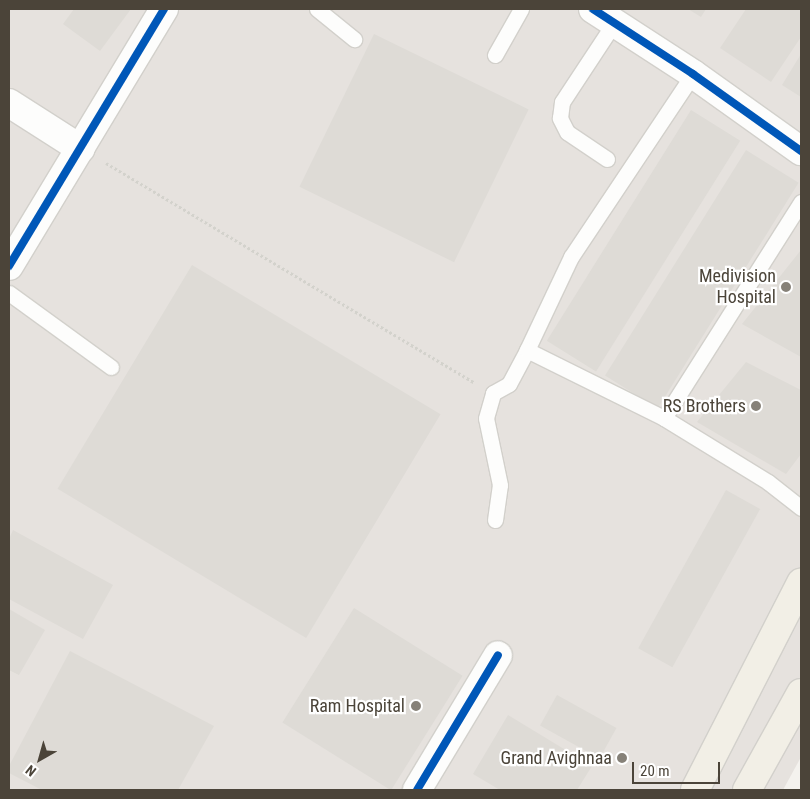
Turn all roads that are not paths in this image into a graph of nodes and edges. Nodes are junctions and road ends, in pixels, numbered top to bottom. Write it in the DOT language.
graph roads {
  1 [pos="164,9"];
  2 [pos="317,9"];
  3 [pos="521,9"];
  4 [pos="604,16"];
  5 [pos="354,39"];
  6 [pos="495,55"];
  7 [pos="693,74"];
  8 [pos="9,103"];
  9 [pos="81,149"];
  10 [pos="801,151"];
  11 [pos="607,159"];
  12 [pos="801,202"];
  13 [pos="9,266"];
  14 [pos="9,293"];
  15 [pos="526,350"];
  16 [pos="111,367"];
  17 [pos="664,418"];
  18 [pos="801,508"];
  19 [pos="495,520"];
  20 [pos="801,583"];
  21 [pos="498,655"];
  22 [pos="801,693"];
  23 [pos="417,790"];
  24 [pos="695,790"];
  25 [pos="748,790"];
  1 -- 9 [label="street"];
  2 -- 5 [label="lane"];
  3 -- 6 [label="lane"];
  4 -- 7 [label="street"];
  4 -- 11 [label="lane"];
  7 -- 10 [label="street"];
  7 -- 15 [label="lane"];
  8 -- 9 [label="street"];
  9 -- 13 [label="street"];
  12 -- 17 [label="lane"];
  14 -- 16 [label="lane"];
  15 -- 17 [label="lane"];
  15 -- 19 [label="lane"];
  17 -- 18 [label="lane"];
  20 -- 24 [label="main road"];
  21 -- 23 [label="street"];
  22 -- 25 [label="main road"];
}
